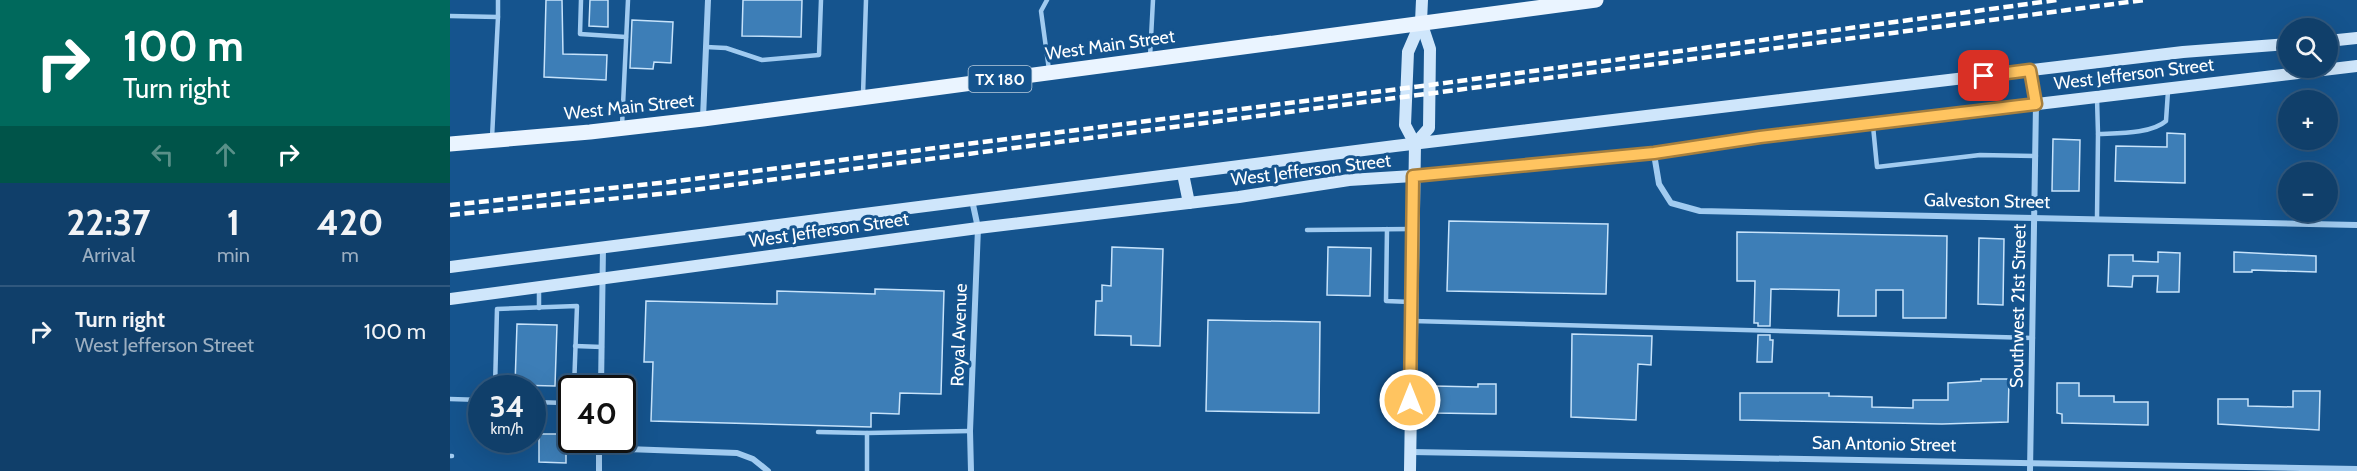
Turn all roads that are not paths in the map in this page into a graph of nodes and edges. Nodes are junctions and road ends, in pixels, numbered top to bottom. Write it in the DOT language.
graph roads {
  1 [pos="498,0"];
  2 [pos="581,0"];
  3 [pos="628,0"];
  4 [pos="708,0"];
  5 [pos="821,0"];
  6 [pos="866,0"];
  7 [pos="1047,0"];
  8 [pos="1152,0"];
  9 [pos="1422,0"];
  10 [pos="1596,0"];
  11 [pos="1568,2"];
  12 [pos="450,16"];
  13 [pos="498,17"];
  14 [pos="1420,21"];
  15 [pos="626,37"];
  16 [pos="2357,38"];
  17 [pos="2338,39"];
  18 [pos="2278,45"];
  19 [pos="706,47"];
  20 [pos="1150,59"];
  21 [pos="2357,66"];
  22 [pos="2030,70"];
  23 [pos="1050,73"];
  24 [pos="2168,88"];
  25 [pos="2097,97"];
  26 [pos="863,98"];
  27 [pos="2036,104"];
  28 [pos="703,119"];
  29 [pos="1873,123"];
  30 [pos="622,128"];
  31 [pos="2098,134"];
  32 [pos="492,140"];
  33 [pos="450,144"];
  34 [pos="1415,144"];
  35 [pos="1654,153"];
  36 [pos="2036,156"];
  37 [pos="1183,174"];
  38 [pos="1413,176"];
  39 [pos="972,200"];
  40 [pos="1189,203"];
  41 [pos="2035,216"];
  42 [pos="2097,218"];
  43 [pos="2357,225"];
  44 [pos="978,228"];
  45 [pos="1387,229"];
  46 [pos="1412,229"];
  47 [pos="1307,230"];
  48 [pos="603,247"];
  49 [pos="450,267"];
  50 [pos="603,278"];
  51 [pos="539,287"];
  52 [pos="450,298"];
  53 [pos="1411,302"];
  54 [pos="539,308"];
  55 [pos="1410,321"];
  56 [pos="2032,338"];
  57 [pos="575,346"];
  58 [pos="602,347"];
  59 [pos="495,375"];
  60 [pos="574,375"];
  61 [pos="601,375"];
  62 [pos="450,399"];
  63 [pos="468,400"];
  64 [pos="970,431"];
  65 [pos="818,432"];
  66 [pos="867,433"];
  67 [pos="636,449"];
  68 [pos="1411,452"];
  69 [pos="599,453"];
  70 [pos="2030,462"];
  71 [pos="2357,470"];
  72 [pos="598,471"];
  73 [pos="768,471"];
  74 [pos="867,471"];
  75 [pos="971,471"];
  76 [pos="1410,471"];
  77 [pos="2030,471"];
  1 -- 13 [label="lane"];
  2 -- 15 [label="lane"];
  3 -- 15 [label="lane"];
  4 -- 19 [label="street"];
  5 -- 19 [label="lane"];
  6 -- 26 [label="lane"];
  7 -- 23 [label="lane"];
  8 -- 20 [label="lane"];
  9 -- 14 [label="main road"];
  10 -- 11 [label="main road, West Main Street / TX 180"];
  11 -- 14 [label="main road, West Main Street / TX 180"];
  12 -- 13 [label="lane"];
  13 -- 32 [label="lane"];
  14 -- 20 [label="main road, West Main Street / TX 180"];
  14 -- 34 [label="main road"];
  14 -- 34 [label="main road"];
  15 -- 30 [label="lane"];
  16 -- 17 [label="main road"];
  18 -- 22 [label="main road, West Jefferson Street"];
  19 -- 28 [label="street"];
  20 -- 23 [label="main road, West Main Street / TX 180"];
  21 -- 24 [label="main road, West Jefferson Street"];
  22 -- 27 [label="street, Southwest 21st Street"];
  22 -- 34 [label="main road, West Jefferson Street"];
  23 -- 26 [label="main road, West Main Street / TX 180"];
  24 -- 25 [label="main road, West Jefferson Street"];
  24 -- 31 [label="lane"];
  25 -- 27 [label="main road, West Jefferson Street"];
  25 -- 31 [label="lane"];
  26 -- 28 [label="main road, West Main Street / TX 180"];
  27 -- 29 [label="main road, West Jefferson Street"];
  27 -- 36 [label="street, Southwest 21st Street"];
  28 -- 30 [label="main road, West Main Street / TX 180"];
  29 -- 35 [label="main road, West Jefferson Street"];
  29 -- 36 [label="lane"];
  30 -- 32 [label="main road, West Main Street / TX 180"];
  31 -- 42 [label="lane"];
  32 -- 33 [label="main road, West Main Street / TX 180"];
  34 -- 37 [label="main road, West Jefferson Street"];
  34 -- 38 [label="main road"];
  35 -- 38 [label="main road, West Jefferson Street"];
  35 -- 41 [label="street, Galveston Street"];
  36 -- 41 [label="street, Southwest 21st Street"];
  37 -- 39 [label="main road, West Jefferson Street"];
  37 -- 40 [label="main road"];
  38 -- 40 [label="main road, West Jefferson Street"];
  38 -- 46 [label="main road"];
  39 -- 44 [label="street, Royal Avenue"];
  39 -- 48 [label="main road, West Jefferson Street"];
  40 -- 44 [label="main road, West Jefferson Street"];
  41 -- 42 [label="street, Galveston Street"];
  41 -- 56 [label="street, Southwest 21st Street"];
  42 -- 43 [label="street, Galveston Street"];
  44 -- 50 [label="main road, West Jefferson Street"];
  44 -- 64 [label="street, Royal Avenue"];
  45 -- 46 [label="lane"];
  45 -- 47 [label="lane"];
  45 -- 53 [label="lane"];
  46 -- 53 [label="main road"];
  48 -- 49 [label="main road, West Jefferson Street"];
  48 -- 50 [label="street"];
  50 -- 51 [label="main road, West Jefferson Street"];
  50 -- 58 [label="street"];
  51 -- 52 [label="main road, West Jefferson Street"];
  51 -- 54 [label="lane"];
  53 -- 55 [label="main road"];
  54 -- 57 [label="lane"];
  54 -- 59 [label="lane"];
  55 -- 56 [label="lane"];
  55 -- 68 [label="main road"];
  56 -- 70 [label="street, Southwest 21st Street"];
  57 -- 58 [label="lane"];
  57 -- 60 [label="lane"];
  58 -- 61 [label="street"];
  62 -- 63 [label="lane"];
  64 -- 66 [label="lane"];
  64 -- 75 [label="street, Royal Avenue"];
  65 -- 66 [label="lane"];
  66 -- 74 [label="lane"];
  67 -- 73 [label="street"];
  68 -- 70 [label="street, San Antonio Street"];
  68 -- 76 [label="main road"];
  69 -- 72 [label="street"];
  70 -- 71 [label="street, San Antonio Street"];
  70 -- 77 [label="street, Southwest 21st Street"];
}
